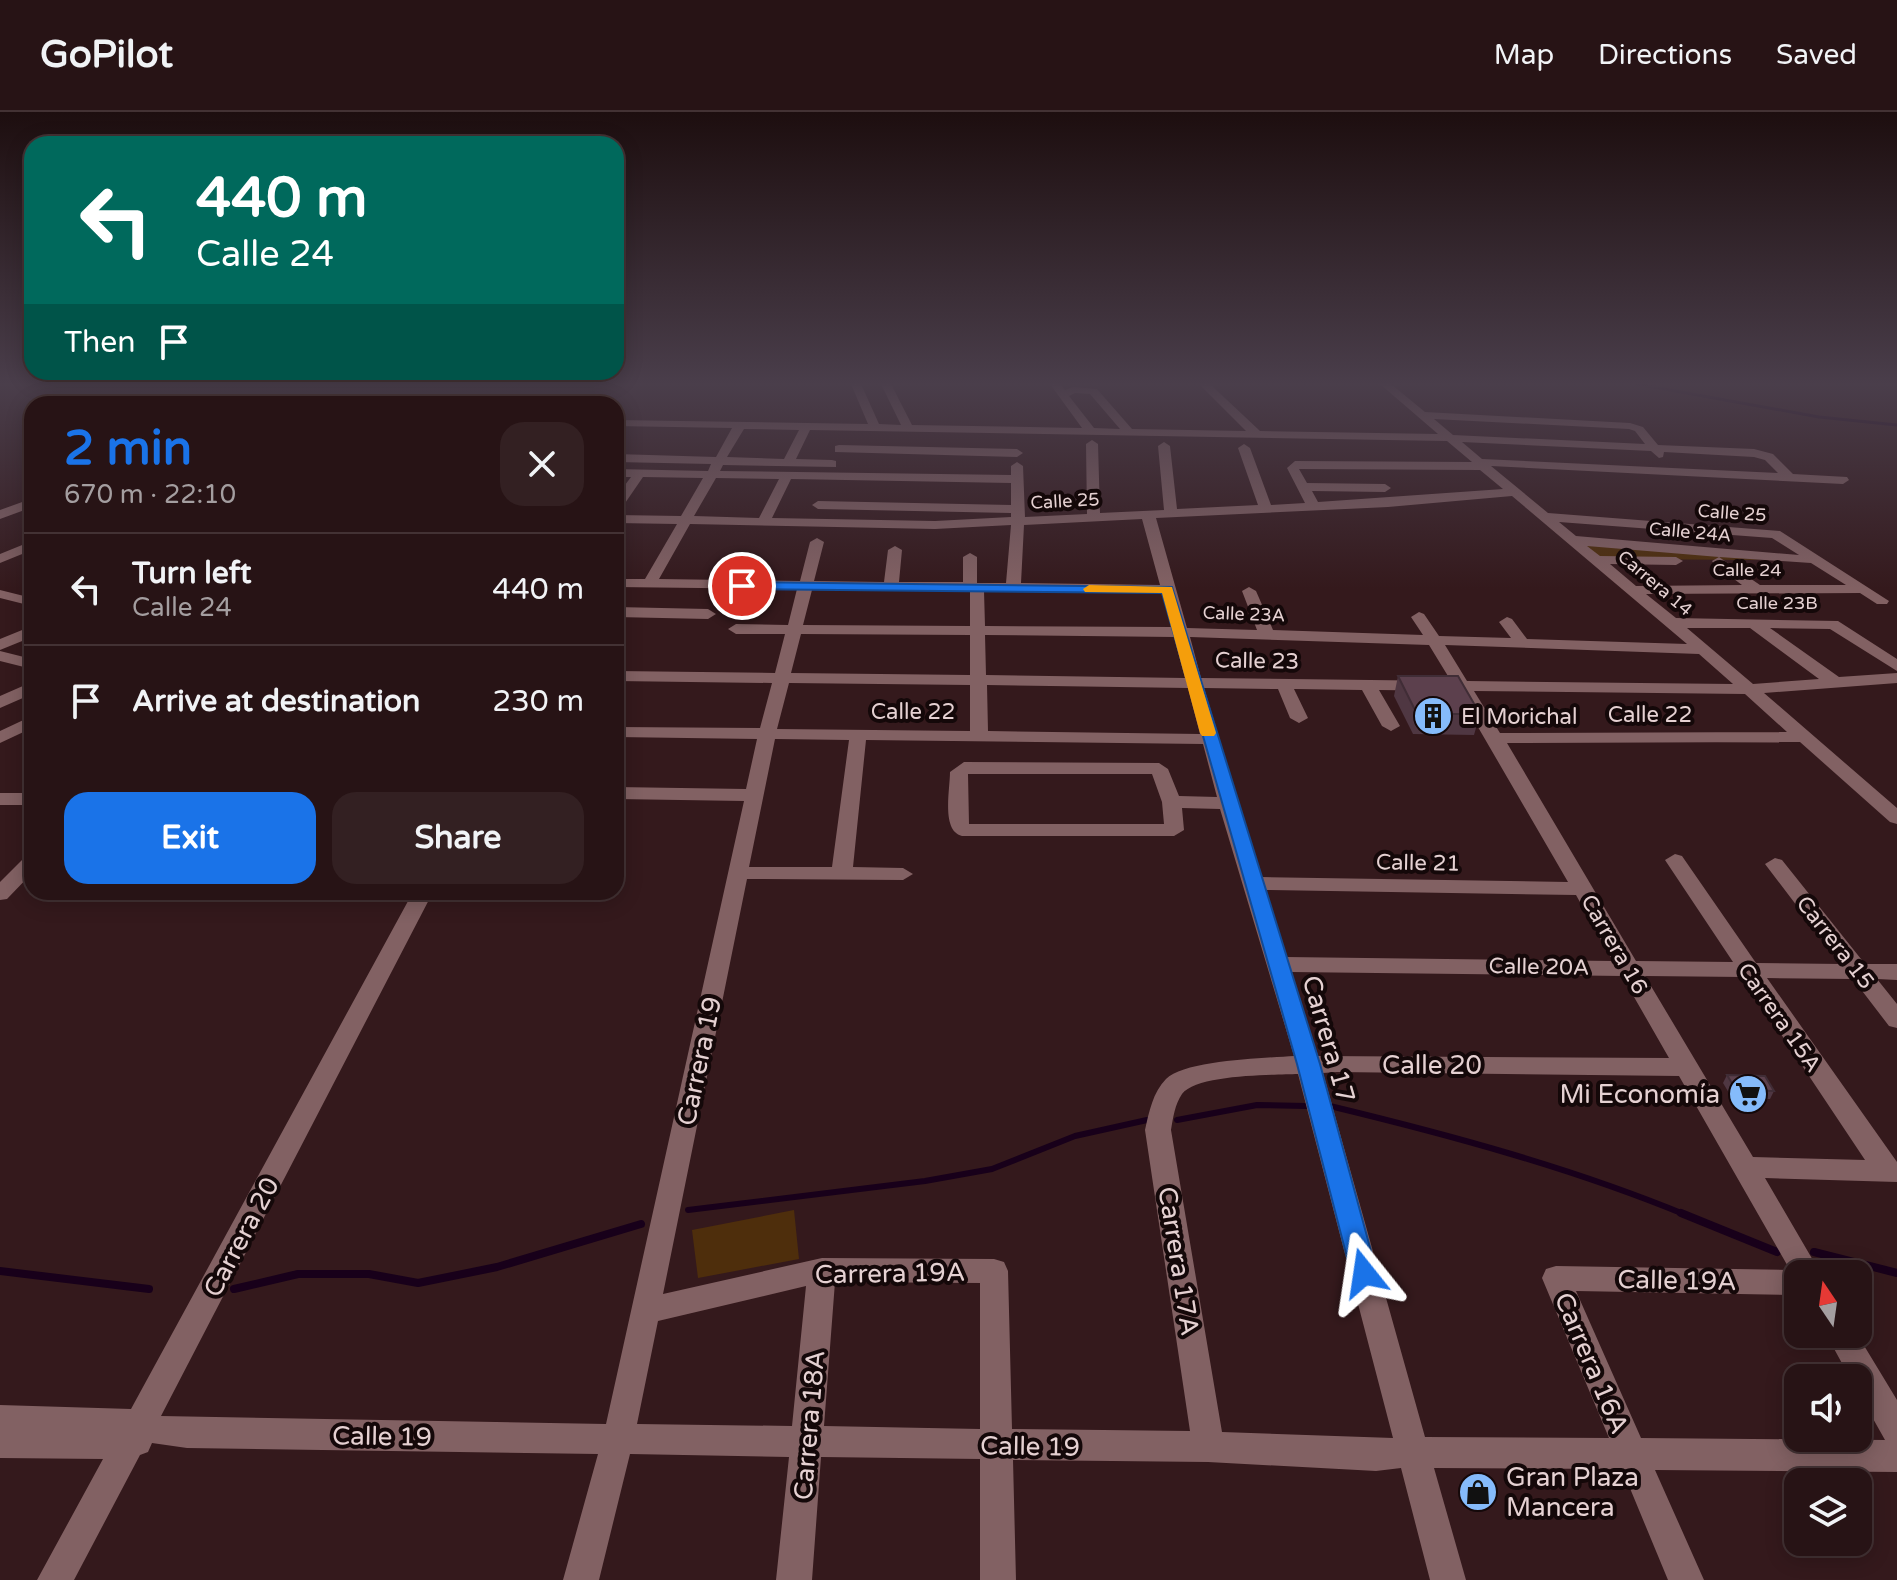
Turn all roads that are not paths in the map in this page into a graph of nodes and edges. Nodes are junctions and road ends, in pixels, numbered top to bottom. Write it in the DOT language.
graph roads {
  1 [pos="653,453"];
  2 [pos="725,453"];
  3 [pos="793,453"];
  4 [pos="838,453"];
  5 [pos="1017,453"];
  6 [pos="1092,453"];
  7 [pos="1164,453"];
  8 [pos="1246,453"];
  9 [pos="1331,453"];
  10 [pos="1467,453"];
  11 [pos="1658,453"];
  12 [pos="1734,453"];
  13 [pos="624,458"];
  14 [pos="649,459"];
  15 [pos="1476,460"];
  16 [pos="720,461"];
  17 [pos="789,462"];
  18 [pos="831,470"];
  19 [pos="1673,471"];
  20 [pos="624,473"];
  21 [pos="639,474"];
  22 [pos="712,476"];
  23 [pos="786,477"];
  24 [pos="1789,477"];
  25 [pos="1017,479"];
  26 [pos="1843,480"];
  27 [pos="1303,487"];
  28 [pos="1385,488"];
  29 [pos="1514,492"];
  30 [pos="624,495"];
  31 [pos="24,505"];
  32 [pos="818,505"];
  33 [pos="1314,507"];
  34 [pos="1266,509"];
  35 [pos="1159,514"];
  36 [pos="0,515"];
  37 [pos="1018,515"];
  38 [pos="1543,517"];
  39 [pos="1094,518"];
  40 [pos="624,519"];
  41 [pos="686,520"];
  42 [pos="763,522"];
  43 [pos="810,523"];
  44 [pos="1571,540"];
  45 [pos="817,542"];
  46 [pos="24,550"];
  47 [pos="895,550"];
  48 [pos="970,557"];
  49 [pos="0,559"];
  50 [pos="1596,560"];
  51 [pos="1811,560"];
  52 [pos="1719,561"];
  53 [pos="624,583"];
  54 [pos="649,584"];
  55 [pos="804,587"];
  56 [pos="891,588"];
  57 [pos="974,588"];
  58 [pos="1013,588"];
  59 [pos="1167,589"];
  60 [pos="1756,589"];
  61 [pos="1863,589"];
  62 [pos="1632,590"];
  63 [pos="1249,591"];
  64 [pos="0,594"];
  65 [pos="24,600"];
  66 [pos="1882,601"];
  67 [pos="624,612"];
  68 [pos="708,614"];
  69 [pos="1419,617"];
  70 [pos="1507,622"];
  71 [pos="1672,623"];
  72 [pos="1753,623"];
  73 [pos="736,629"];
  74 [pos="793,629"];
  75 [pos="978,631"];
  76 [pos="1180,632"];
  77 [pos="24,634"];
  78 [pos="1267,635"];
  79 [pos="1433,640"];
  80 [pos="1522,643"];
  81 [pos="0,645"];
  82 [pos="1703,649"];
  83 [pos="0,656"];
  84 [pos="24,662"];
  85 [pos="1897,666"];
  86 [pos="624,676"];
  87 [pos="781,677"];
  88 [pos="1897,678"];
  89 [pos="978,679"];
  90 [pos="1194,681"];
  91 [pos="1283,682"];
  92 [pos="1367,683"];
  93 [pos="1836,683"];
  94 [pos="1460,684"];
  95 [pos="1749,689"];
  96 [pos="24,691"];
  97 [pos="0,703"];
  98 [pos="1299,718"];
  99 [pos="24,725"];
  100 [pos="1391,726"];
  101 [pos="624,732"];
  102 [pos="767,735"];
  103 [pos="858,735"];
  104 [pos="979,736"];
  105 [pos="1805,737"];
  106 [pos="0,738"];
  107 [pos="1495,738"];
  108 [pos="1210,739"];
  109 [pos="624,793"];
  110 [pos="755,795"];
  111 [pos="0,799"];
  112 [pos="24,799"];
  113 [pos="1172,802"];
  114 [pos="1228,803"];
  115 [pos="1897,818"];
  116 [pos="1675,860"];
  117 [pos="1775,864"];
  118 [pos="24,869"];
  119 [pos="738,873"];
  120 [pos="842,873"];
  121 [pos="903,874"];
  122 [pos="1254,883"];
  123 [pos="1582,889"];
  124 [pos="0,894"];
  125 [pos="419,900"];
  126 [pos="1277,964"];
  127 [pos="1628,967"];
  128 [pos="1747,970"];
  129 [pos="1858,972"];
  130 [pos="1897,972"];
  131 [pos="1897,1020"];
  132 [pos="1308,1064"];
  133 [pos="1686,1067"];
  134 [pos="1181,1080"];
  135 [pos="1745,1167"];
  136 [pos="1892,1172"];
  137 [pos="1799,1260"];
  138 [pos="822,1270"];
  139 [pos="1556,1278"];
  140 [pos="1784,1283"];
  141 [pos="647,1311"];
  142 [pos="1849,1348"];
  143 [pos="0,1420"];
  144 [pos="1897,1430"];
  145 [pos="144,1433"];
  146 [pos="618,1440"];
  147 [pos="807,1442"];
  148 [pos="0,1443"];
  149 [pos="996,1446"];
  150 [pos="1208,1447"];
  151 [pos="1412,1452"];
  152 [pos="1632,1454"];
  153 [pos="1897,1456"];
  154 [pos="55,1580"];
  155 [pos="581,1580"];
  156 [pos="794,1580"];
  157 [pos="998,1580"];
  158 [pos="1448,1580"];
  159 [pos="1686,1580"];
  1 -- 14 [label="street"];
  2 -- 16 [label="street"];
  3 -- 17 [label="street"];
  4 -- 18 [label="street"];
  5 -- 25 [label="street"];
  6 -- 39 [label="street"];
  7 -- 35 [label="street"];
  8 -- 34 [label="street"];
  9 -- 15 [label="street"];
  10 -- 15 [label="street, Carrera 14"];
  11 -- 19 [label="street"];
  12 -- 24 [label="street"];
  13 -- 14 [label="street"];
  14 -- 16 [label="street"];
  15 -- 19 [label="street"];
  15 -- 27 [label="street"];
  15 -- 29 [label="street, Carrera 14"];
  16 -- 17 [label="street"];
  16 -- 22 [label="street"];
  17 -- 18 [label="street"];
  18 -- 23 [label="street"];
  18 -- 25 [label="street"];
  18 -- 32 [label="street"];
  19 -- 24 [label="street"];
  20 -- 21 [label="street"];
  21 -- 22 [label="street"];
  21 -- 30 [label="street"];
  22 -- 23 [label="street"];
  22 -- 41 [label="street"];
  23 -- 42 [label="street"];
  24 -- 26 [label="street"];
  25 -- 37 [label="street"];
  27 -- 28 [label="street"];
  27 -- 33 [label="street"];
  29 -- 33 [label="street, Calle 25"];
  29 -- 38 [label="street, Carrera 14"];
  31 -- 36 [label="street"];
  32 -- 37 [label="street"];
  32 -- 43 [label="street"];
  33 -- 34 [label="street, Calle 25"];
  34 -- 35 [label="street, Calle 25"];
  35 -- 39 [label="street, Calle 25"];
  35 -- 59 [label="street, Carrera 17"];
  37 -- 39 [label="street, Calle 25"];
  37 -- 43 [label="street, Calle 25"];
  37 -- 58 [label="street"];
  38 -- 44 [label="street, Carrera 14"];
  38 -- 51 [label="street, Calle 25"];
  40 -- 41 [label="street, Calle 25"];
  41 -- 42 [label="street, Calle 25"];
  41 -- 54 [label="street"];
  42 -- 43 [label="street, Calle 25"];
  44 -- 50 [label="street, Carrera 14"];
  44 -- 51 [label="street, Calle 24A"];
  45 -- 55 [label="street, Carrera 19"];
  46 -- 49 [label="street"];
  47 -- 56 [label="street"];
  48 -- 57 [label="street"];
  50 -- 52 [label="street, Calle 24"];
  50 -- 62 [label="street, Carrera 14"];
  51 -- 52 [label="street, Calle 24"];
  51 -- 61 [label="street"];
  52 -- 60 [label="street"];
  53 -- 54 [label="street"];
  54 -- 55 [label="street"];
  55 -- 56 [label="street"];
  55 -- 74 [label="street, Carrera 19"];
  56 -- 57 [label="street"];
  57 -- 58 [label="street"];
  57 -- 75 [label="street"];
  58 -- 59 [label="street"];
  59 -- 76 [label="street, Carrera 17"];
  60 -- 61 [label="street, Calle 24"];
  60 -- 62 [label="street, Calle 24"];
  61 -- 66 [label="street"];
  62 -- 71 [label="street, Carrera 14"];
  63 -- 78 [label="street"];
  64 -- 65 [label="street"];
  67 -- 68 [label="street"];
  69 -- 79 [label="street, Carrera 16"];
  70 -- 80 [label="street"];
  71 -- 72 [label="street, Calle 23B"];
  71 -- 82 [label="street, Carrera 14"];
  72 -- 85 [label="street, Calle 23B"];
  72 -- 93 [label="street"];
  73 -- 74 [label="street, Calle 23A"];
  74 -- 75 [label="street, Calle 23A"];
  74 -- 87 [label="street, Carrera 19"];
  75 -- 76 [label="street, Calle 23A"];
  75 -- 89 [label="street"];
  76 -- 78 [label="street, Calle 23A"];
  76 -- 90 [label="street, Carrera 17"];
  77 -- 81 [label="street"];
  78 -- 79 [label="street, Calle 23A"];
  79 -- 80 [label="street, Calle 23A"];
  79 -- 94 [label="street, Carrera 16"];
  80 -- 82 [label="street, Calle 23A"];
  82 -- 95 [label="street, Carrera 14"];
  83 -- 84 [label="street"];
  86 -- 87 [label="street, Calle 23"];
  87 -- 89 [label="street, Calle 23"];
  87 -- 102 [label="street, Carrera 19"];
  88 -- 93 [label="street, Calle 23"];
  89 -- 90 [label="street, Calle 23"];
  89 -- 104 [label="street"];
  90 -- 91 [label="street, Calle 23"];
  90 -- 108 [label="street, Carrera 17"];
  91 -- 92 [label="street, Calle 23"];
  91 -- 98 [label="street"];
  92 -- 94 [label="street, Calle 23"];
  92 -- 100 [label="street"];
  93 -- 95 [label="street, Calle 23"];
  94 -- 95 [label="street, Calle 23"];
  94 -- 107 [label="street, Carrera 16"];
  95 -- 105 [label="street, Carrera 14"];
  96 -- 97 [label="street"];
  99 -- 106 [label="street"];
  101 -- 102 [label="street, Calle 22"];
  102 -- 103 [label="street, Calle 22"];
  102 -- 110 [label="street, Carrera 19"];
  103 -- 104 [label="street, Calle 22"];
  103 -- 120 [label="street"];
  104 -- 108 [label="street, Calle 22"];
  105 -- 107 [label="street, Calle 22"];
  105 -- 115 [label="street, Carrera 14"];
  107 -- 123 [label="street, Carrera 16"];
  108 -- 114 [label="street, Carrera 17"];
  109 -- 110 [label="street"];
  110 -- 119 [label="street, Carrera 19"];
  111 -- 112 [label="street"];
  113 -- 113 [label="street"];
  113 -- 114 [label="street"];
  114 -- 122 [label="street, Carrera 17"];
  116 -- 128 [label="street, Carrera 15A"];
  117 -- 129 [label="street, Carrera 15"];
  118 -- 124 [label="street"];
  119 -- 120 [label="street"];
  119 -- 141 [label="street, Carrera 19"];
  120 -- 121 [label="street"];
  122 -- 123 [label="street, Calle 21"];
  122 -- 126 [label="street, Carrera 17"];
  123 -- 127 [label="street, Carrera 16"];
  125 -- 145 [label="street, Carrera 20"];
  126 -- 127 [label="street, Calle 20A"];
  126 -- 132 [label="street, Carrera 17"];
  127 -- 128 [label="street, Calle 20A"];
  127 -- 133 [label="street, Carrera 16"];
  128 -- 129 [label="street, Calle 20A"];
  128 -- 136 [label="street, Carrera 15A"];
  129 -- 130 [label="street, Calle 20A"];
  129 -- 131 [label="street, Carrera 15"];
  132 -- 133 [label="street, Calle 20"];
  132 -- 134 [label="street, Calle 20"];
  132 -- 151 [label="street, Carrera 17"];
  133 -- 135 [label="street, Carrera 16"];
  134 -- 150 [label="street, Carrera 17A"];
  135 -- 136 [label="street"];
  135 -- 137 [label="street, Carrera 16"];
  138 -- 141 [label="street, Carrera 19A"];
  138 -- 147 [label="street, Carrera 18A"];
  138 -- 149 [label="street, Carrera 19A"];
  139 -- 140 [label="street, Calle 19A"];
  139 -- 152 [label="street, Carrera 16A"];
  141 -- 146 [label="street, Carrera 19"];
  142 -- 144 [label="street"];
  143 -- 145 [label="street, Calle 19"];
  145 -- 146 [label="street, Calle 19"];
  145 -- 148 [label="street, Calle 19"];
  145 -- 154 [label="street, Carrera 20"];
  146 -- 147 [label="street, Calle 19"];
  146 -- 155 [label="street, Carrera 19"];
  147 -- 149 [label="street, Calle 19"];
  147 -- 156 [label="street, Carrera 18A"];
  149 -- 150 [label="street, Calle 19"];
  149 -- 157 [label="street"];
  150 -- 151 [label="street, Calle 19"];
  151 -- 152 [label="street, Calle 19"];
  151 -- 158 [label="street, Carrera 17"];
  152 -- 153 [label="street, Calle 19"];
  152 -- 159 [label="street, Carrera 16A"];
}
